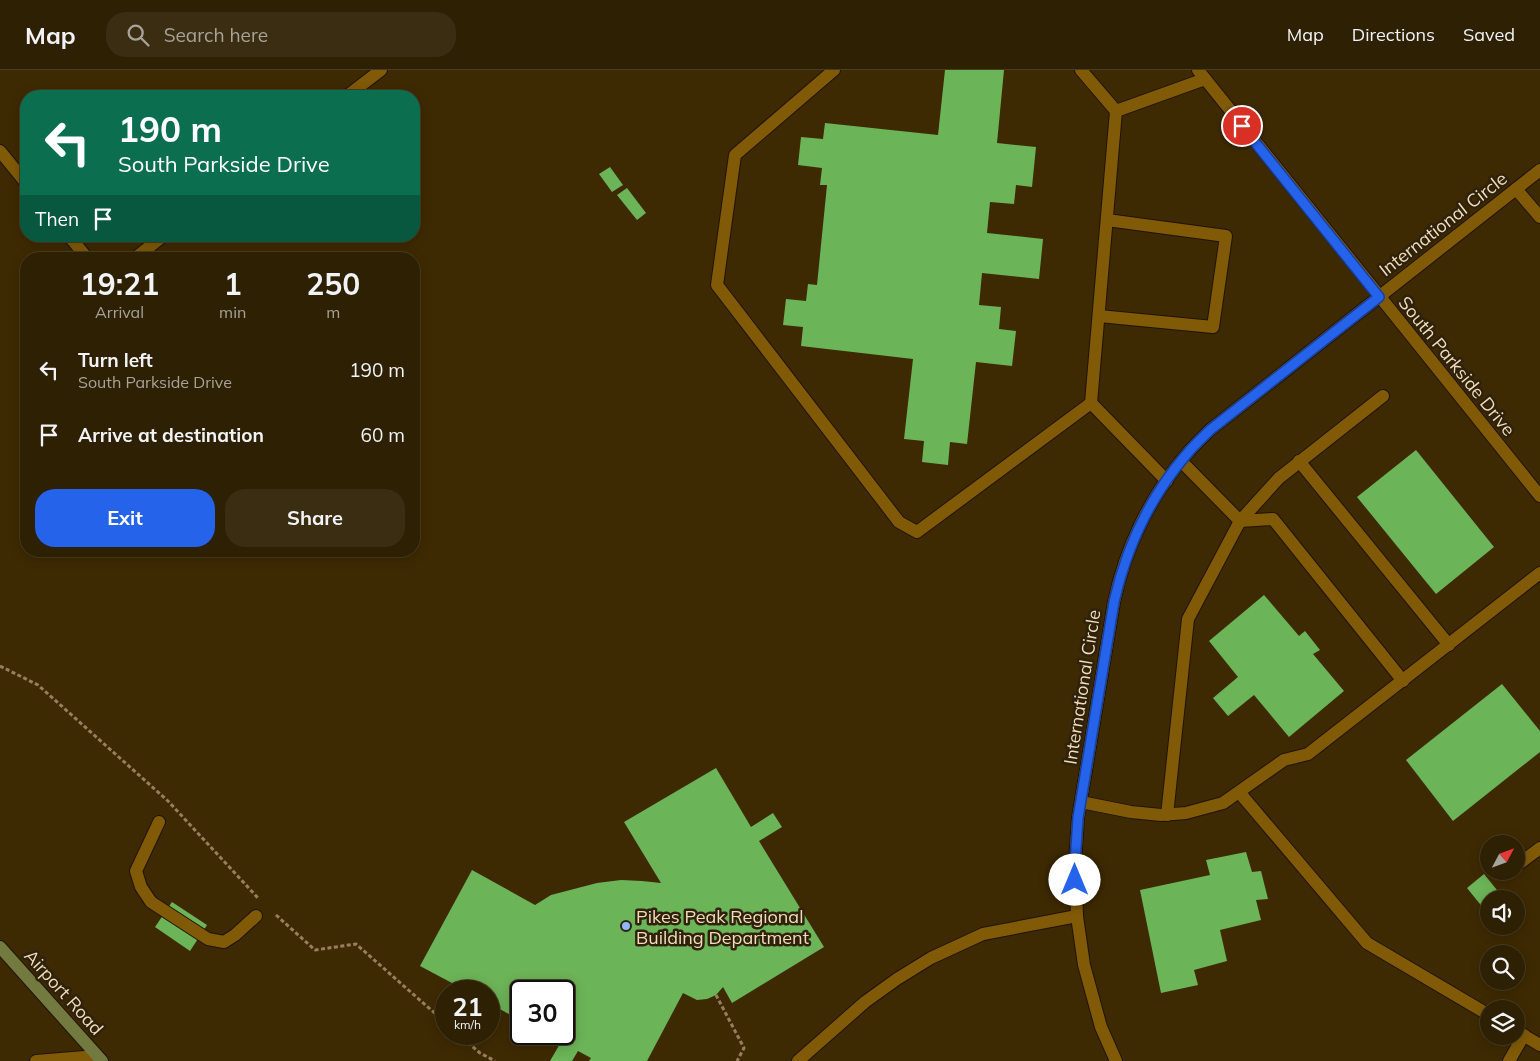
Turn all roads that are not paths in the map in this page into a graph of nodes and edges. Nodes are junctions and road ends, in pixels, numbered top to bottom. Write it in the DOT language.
graph roads {
  1 [pos="382,70"];
  2 [pos="834,70"];
  3 [pos="1081,70"];
  4 [pos="1201,75"];
  5 [pos="355,90"];
  6 [pos="1116,111"];
  7 [pos="0,151"];
  8 [pos="1540,170"];
  9 [pos="20,176"];
  10 [pos="1516,189"];
  11 [pos="1540,217"];
  12 [pos="1107,220"];
  13 [pos="75,242"];
  14 [pos="156,242"];
  15 [pos="83,252"];
  16 [pos="143,252"];
  17 [pos="1379,297"];
  18 [pos="1099,316"];
  19 [pos="1383,396"];
  20 [pos="1091,403"];
  21 [pos="1182,461"];
  22 [pos="1299,462"];
  23 [pos="1167,481"];
  24 [pos="1540,496"];
  25 [pos="1240,521"];
  26 [pos="1540,573"];
  27 [pos="1449,645"];
  28 [pos="1402,681"];
  29 [pos="1239,792"];
  30 [pos="1081,802"];
  31 [pos="1167,815"];
  32 [pos="159,822"];
  33 [pos="1540,848"];
  34 [pos="1525,859"];
  35 [pos="256,916"];
  36 [pos="1077,916"];
  37 [pos="0,947"];
  38 [pos="1480,1010"];
  39 [pos="1525,1036"];
  40 [pos="1515,1045"];
  41 [pos="1540,1045"];
  42 [pos="99,1059"];
  43 [pos="36,1061"];
  44 [pos="798,1061"];
  45 [pos="1116,1061"];
  46 [pos="1509,1061"];
  1 -- 5 [label="street"];
  2 -- 20 [label="street"];
  3 -- 6 [label="street"];
  4 -- 6 [label="street"];
  4 -- 17 [label="street, South Parkside Drive"];
  6 -- 12 [label="street"];
  7 -- 9 [label="street"];
  8 -- 10 [label="street, International Circle"];
  10 -- 11 [label="street"];
  10 -- 17 [label="street, International Circle"];
  12 -- 18 [label="street"];
  12 -- 18 [label="street"];
  13 -- 15 [label="street"];
  14 -- 16 [label="street"];
  17 -- 21 [label="street, International Circle"];
  17 -- 24 [label="street, South Parkside Drive"];
  18 -- 20 [label="street"];
  19 -- 22 [label="street"];
  20 -- 23 [label="street"];
  21 -- 23 [label="street, International Circle"];
  21 -- 25 [label="street"];
  22 -- 25 [label="street"];
  22 -- 27 [label="street"];
  23 -- 30 [label="street, International Circle"];
  25 -- 28 [label="street"];
  25 -- 31 [label="street"];
  26 -- 27 [label="street"];
  27 -- 28 [label="street"];
  28 -- 29 [label="street"];
  29 -- 31 [label="street"];
  29 -- 38 [label="street"];
  30 -- 31 [label="street"];
  30 -- 36 [label="street, International Circle"];
  32 -- 35 [label="street"];
  33 -- 34 [label="street"];
  36 -- 44 [label="street"];
  36 -- 45 [label="street, International Circle"];
  37 -- 42 [label="main road, Airport Road"];
  39 -- 41 [label="street"];
  40 -- 46 [label="street"];
  42 -- 43 [label="street"];
}
